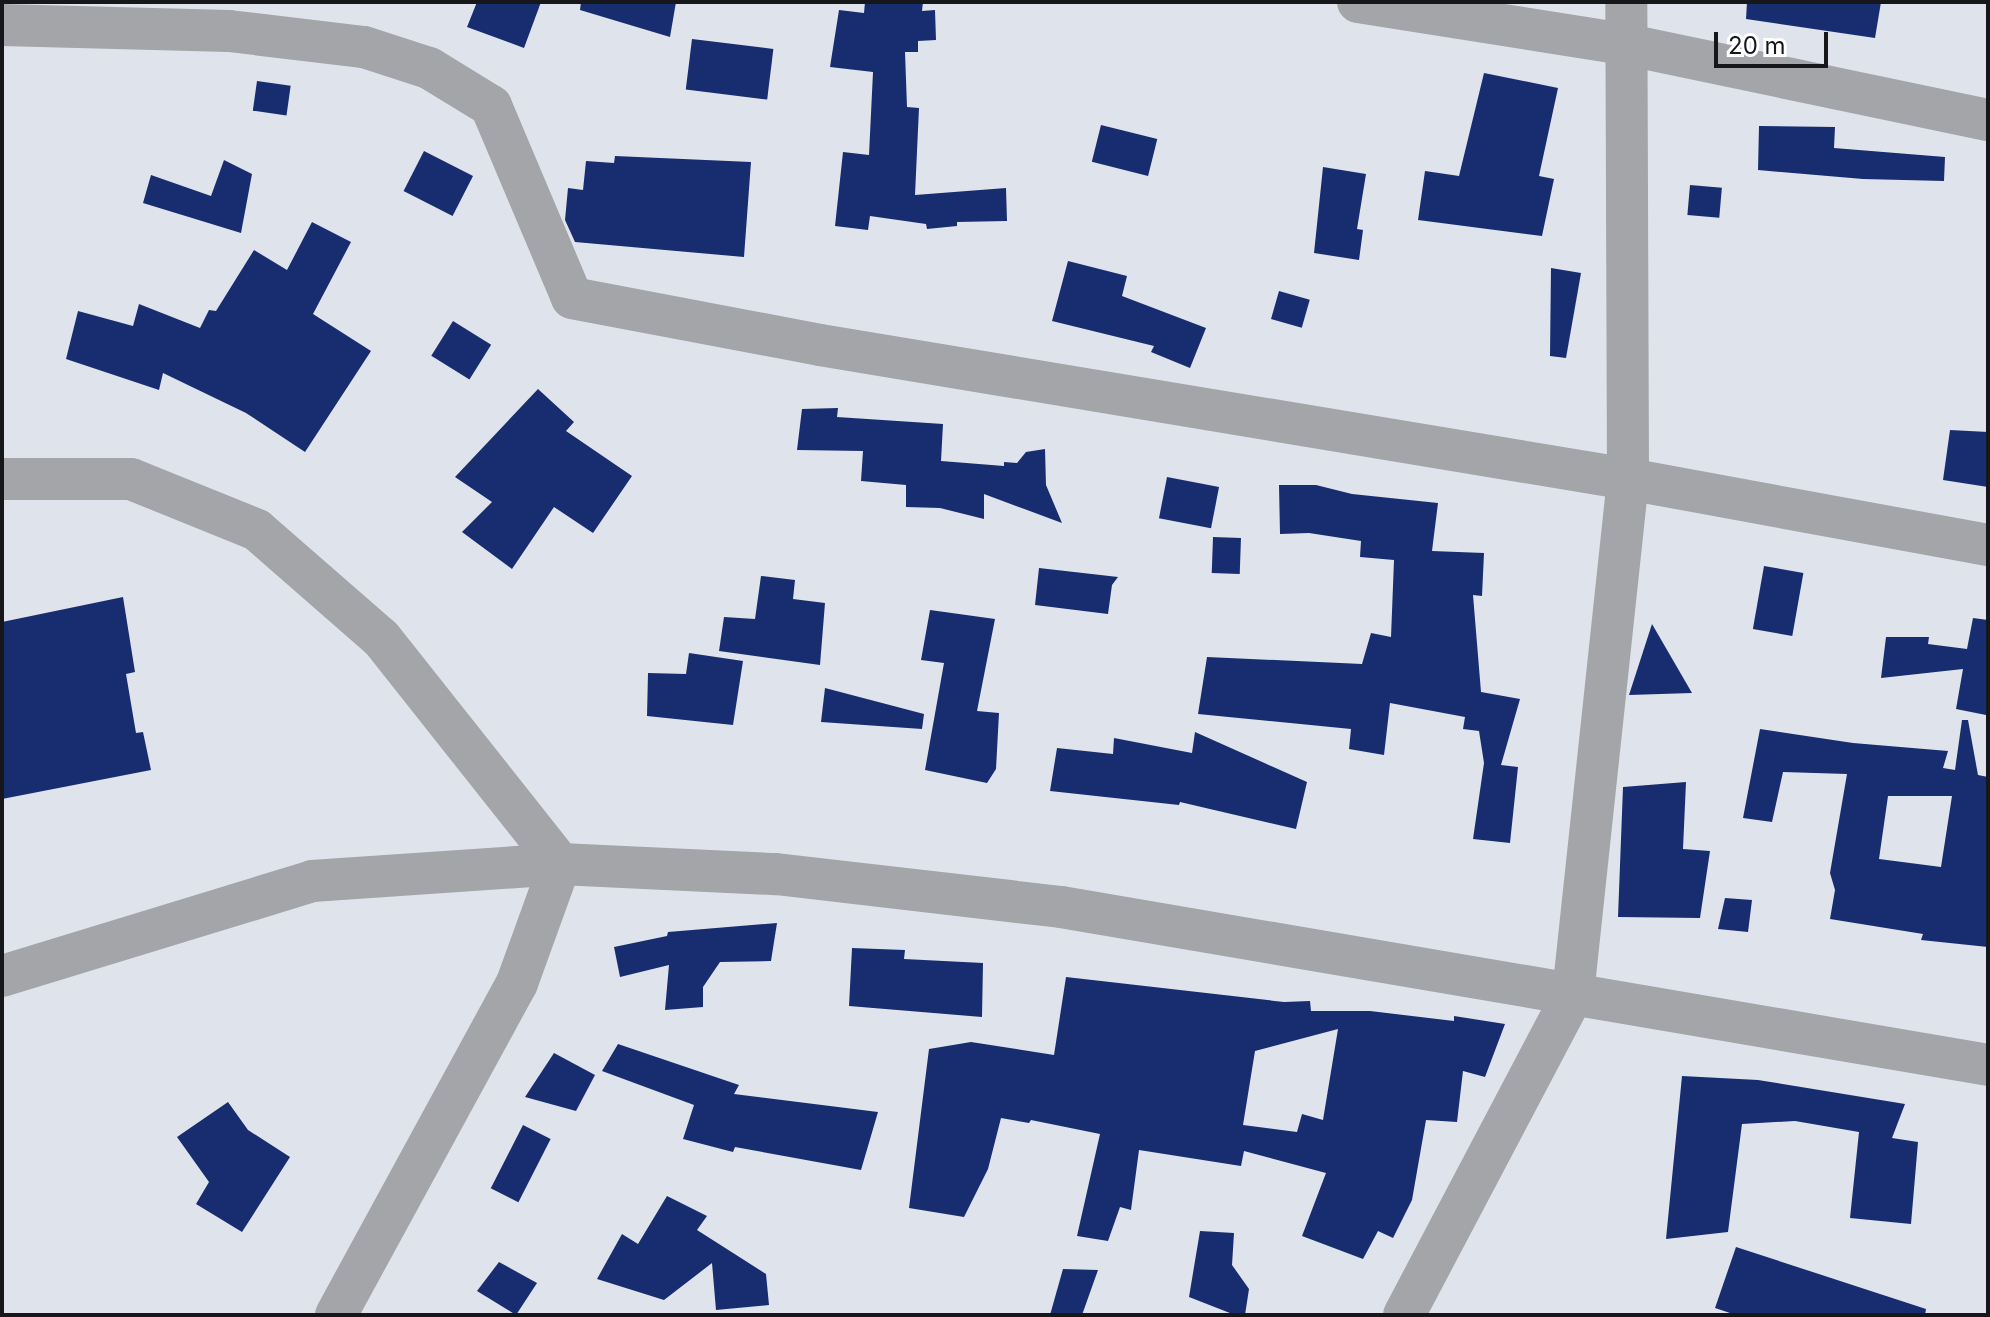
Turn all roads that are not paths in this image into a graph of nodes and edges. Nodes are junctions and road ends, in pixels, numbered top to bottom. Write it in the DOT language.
graph roads {
  1 [pos="1358,2"];
  2 [pos="1626,2"];
  3 [pos="2,25"];
  4 [pos="1624,44"];
  5 [pos="1988,120"];
  6 [pos="2,479"];
  7 [pos="1628,479"];
  8 [pos="1988,545"];
  9 [pos="560,864"];
  10 [pos="2,976"];
  11 [pos="1573,994"];
  12 [pos="1988,1065"];
  13 [pos="336,1315"];
  14 [pos="1404,1315"];
  1 -- 4 [label="street"];
  2 -- 4 [label="street"];
  3 -- 7 [label="street"];
  4 -- 5 [label="street"];
  4 -- 7 [label="street"];
  6 -- 9 [label="street"];
  7 -- 8 [label="street"];
  7 -- 11 [label="street"];
  9 -- 10 [label="street"];
  9 -- 11 [label="street"];
  9 -- 13 [label="street"];
  11 -- 12 [label="street"];
  11 -- 14 [label="street"];
}
